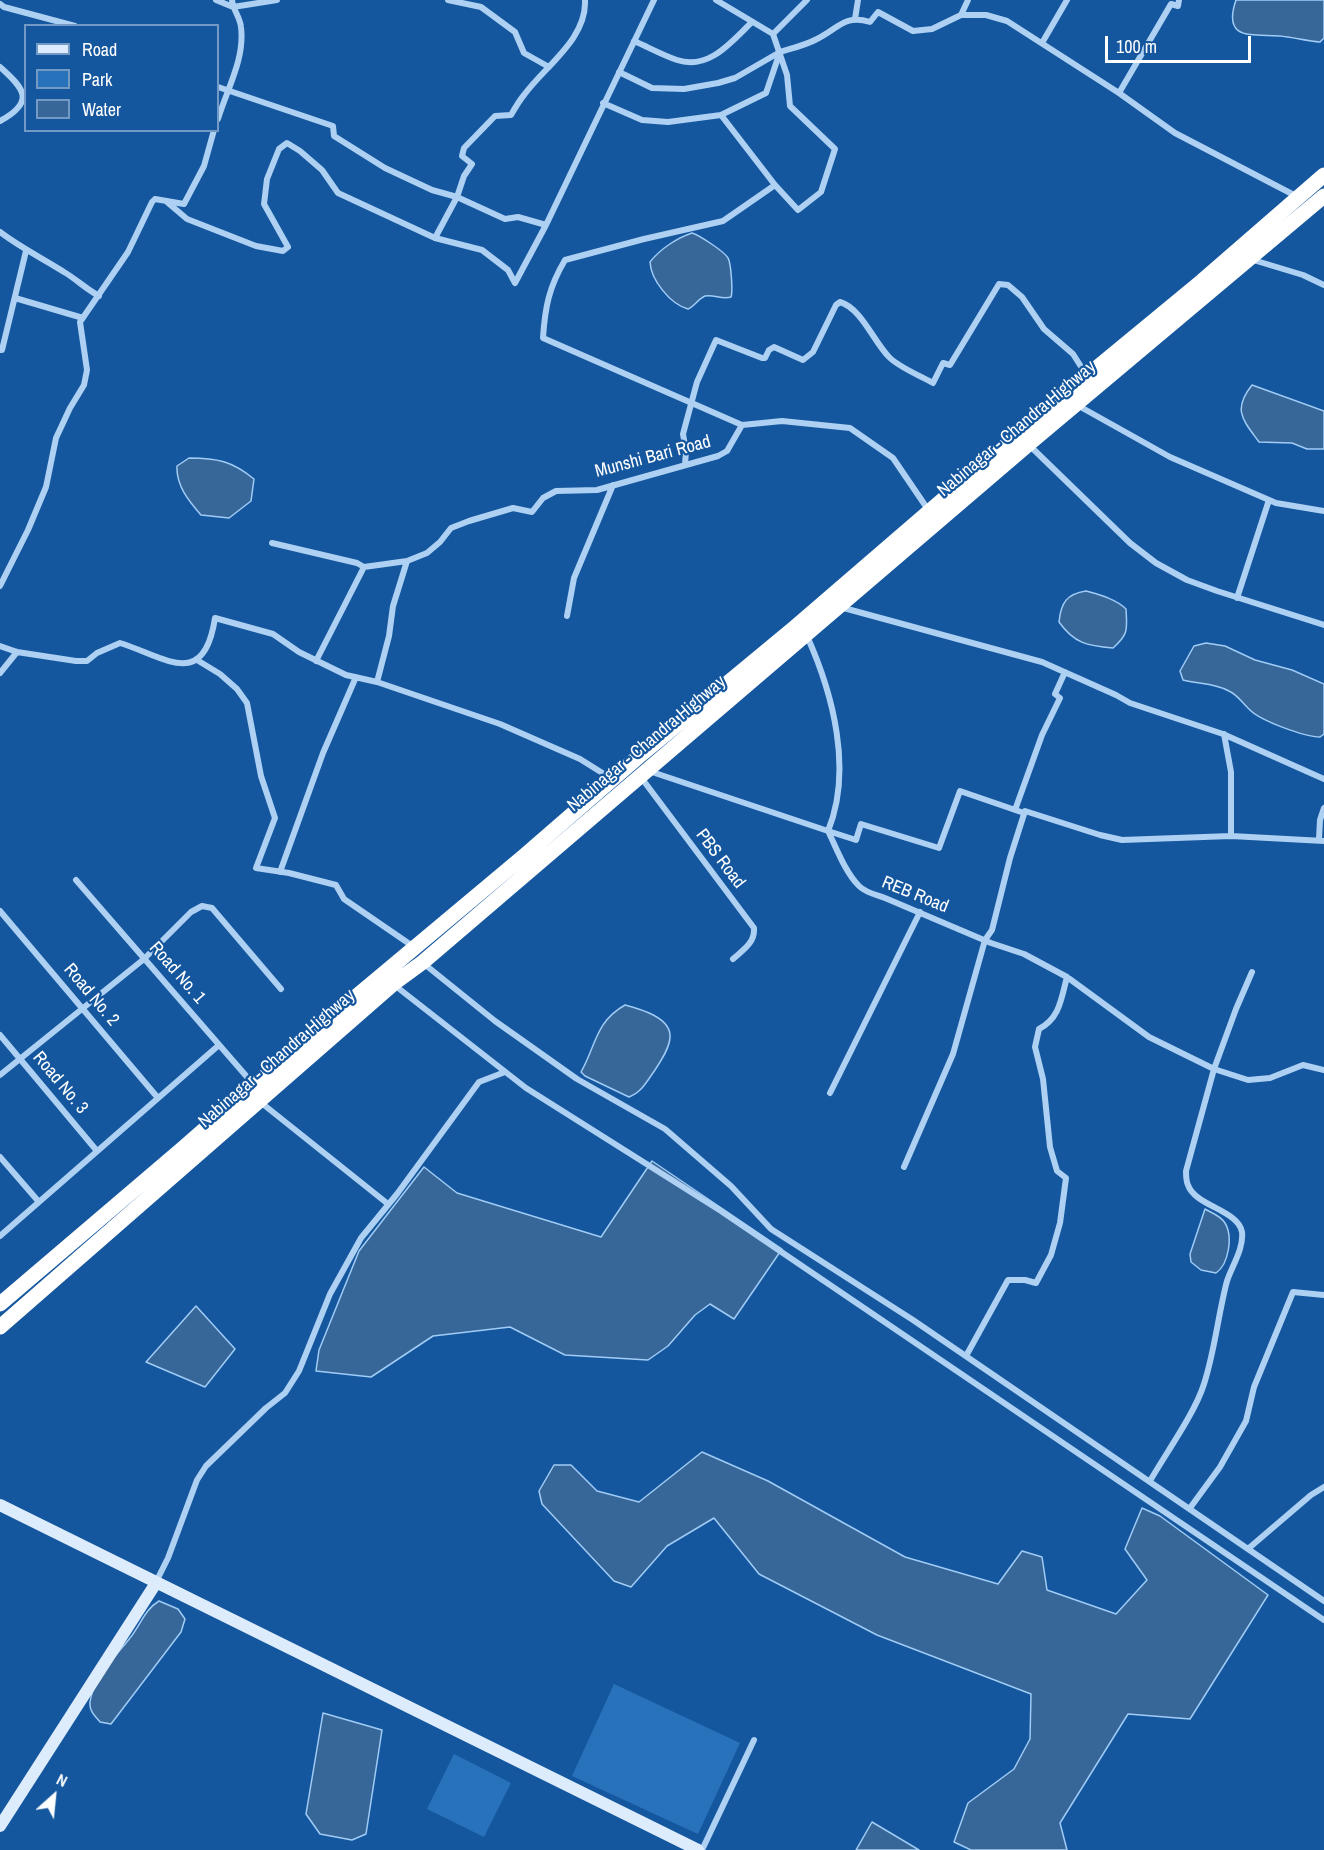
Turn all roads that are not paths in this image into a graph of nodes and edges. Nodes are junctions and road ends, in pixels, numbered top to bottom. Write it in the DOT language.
graph roads {
  1 [pos="216,0"];
  2 [pos="277,0"];
  3 [pos="448,0"];
  4 [pos="585,0"];
  5 [pos="654,0"];
  6 [pos="716,0"];
  7 [pos="807,0"];
  8 [pos="858,0"];
  9 [pos="968,0"];
  10 [pos="1067,0"];
  11 [pos="1179,0"];
  12 [pos="0,4"];
  13 [pos="232,4"];
  14 [pos="961,15"];
  15 [pos="855,19"];
  16 [pos="752,22"];
  17 [pos="68,24"];
  18 [pos="773,34"];
  19 [pos="634,41"];
  20 [pos="1042,43"];
  21 [pos="780,52"];
  22 [pos="0,67"];
  23 [pos="549,67"];
  24 [pos="618,72"];
  25 [pos="219,87"];
  26 [pos="228,91"];
  27 [pos="1119,93"];
  28 [pos="603,103"];
  29 [pos="721,115"];
  30 [pos="219,116"];
  31 [pos="0,121"];
  32 [pos="213,132"];
  33 [pos="1324,175"];
  34 [pos="775,185"];
  35 [pos="1324,196"];
  36 [pos="457,197"];
  37 [pos="1298,197"];
  38 [pos="166,202"];
  39 [pos="546,225"];
  40 [pos="0,232"];
  41 [pos="435,238"];
  42 [pos="26,250"];
  43 [pos="1250,258"];
  44 [pos="1324,285"];
  45 [pos="1206,286"];
  46 [pos="99,296"];
  47 [pos="15,298"];
  48 [pos="83,318"];
  49 [pos="0,350"];
  50 [pos="1087,376"];
  51 [pos="691,403"];
  52 [pos="1076,404"];
  53 [pos="742,425"];
  54 [pos="1028,445"];
  55 [pos="685,465"];
  56 [pos="613,485"];
  57 [pos="1269,500"];
  58 [pos="929,511"];
  59 [pos="1324,511"];
  60 [pos="272,543"];
  61 [pos="407,561"];
  62 [pos="364,567"];
  63 [pos="0,586"];
  64 [pos="1237,598"];
  65 [pos="839,606"];
  66 [pos="567,615"];
  67 [pos="1324,625"];
  68 [pos="806,634"];
  69 [pos="0,646"];
  70 [pos="17,652"];
  71 [pos="197,660"];
  72 [pos="316,661"];
  73 [pos="1065,672"];
  74 [pos="0,673"];
  75 [pos="356,677"];
  76 [pos="377,682"];
  77 [pos="1224,734"];
  78 [pos="642,773"];
  79 [pos="1324,779"];
  80 [pos="612,780"];
  81 [pos="1324,808"];
  82 [pos="1015,810"];
  83 [pos="1024,813"];
  84 [pos="828,831"];
  85 [pos="1231,836"];
  86 [pos="1322,840"];
  87 [pos="280,872"];
  88 [pos="76,880"];
  89 [pos="0,911"];
  90 [pos="920,912"];
  91 [pos="985,940"];
  92 [pos="415,947"];
  93 [pos="144,959"];
  94 [pos="732,959"];
  95 [pos="423,962"];
  96 [pos="1252,972"];
  97 [pos="1067,977"];
  98 [pos="393,984"];
  99 [pos="281,989"];
  100 [pos="83,1009"];
  101 [pos="0,1035"];
  102 [pos="219,1045"];
  103 [pos="20,1059"];
  104 [pos="1214,1069"];
  105 [pos="1324,1070"];
  106 [pos="505,1072"];
  107 [pos="0,1075"];
  108 [pos="255,1085"];
  109 [pos="830,1093"];
  110 [pos="158,1098"];
  111 [pos="258,1101"];
  112 [pos="97,1151"];
  113 [pos="0,1157"];
  114 [pos="903,1167"];
  115 [pos="39,1202"];
  116 [pos="388,1204"];
  117 [pos="0,1236"];
  118 [pos="1324,1295"];
  119 [pos="0,1304"];
  120 [pos="0,1327"];
  121 [pos="966,1356"];
  122 [pos="1150,1481"];
  123 [pos="1324,1487"];
  124 [pos="0,1505"];
  125 [pos="1190,1508"];
  126 [pos="1249,1548"];
  127 [pos="156,1583"];
  128 [pos="1324,1591"];
  129 [pos="1321,1598"];
  130 [pos="1324,1620"];
  131 [pos="754,1740"];
  132 [pos="0,1826"];
  133 [pos="700,1850"];
  1 -- 13 [label="street"];
  2 -- 13 [label="street"];
  3 -- 23 [label="street"];
  4 -- 23 [label="street"];
  5 -- 19 [label="street"];
  6 -- 16 [label="street"];
  7 -- 18 [label="street"];
  8 -- 15 [label="street"];
  9 -- 14 [label="street"];
  10 -- 20 [label="street"];
  11 -- 27 [label="street"];
  12 -- 17 [label="street"];
  13 -- 26 [label="street"];
  14 -- 15 [label="street"];
  14 -- 20 [label="street"];
  15 -- 21 [label="street"];
  16 -- 18 [label="street"];
  16 -- 19 [label="street"];
  18 -- 21 [label="street"];
  19 -- 24 [label="street"];
  20 -- 27 [label="street"];
  21 -- 24 [label="street"];
  21 -- 29 [label="street"];
  21 -- 34 [label="street"];
  22 -- 31 [label="street"];
  23 -- 36 [label="street"];
  24 -- 28 [label="street"];
  25 -- 26 [label="street"];
  26 -- 30 [label="street"];
  26 -- 36 [label="street"];
  27 -- 37 [label="street"];
  28 -- 29 [label="street"];
  28 -- 39 [label="street"];
  29 -- 34 [label="street"];
  32 -- 38 [label="street"];
  33 -- 37 [label="highway, Nabinagar - Chandra Highway"];
  34 -- 51 [label="street"];
  35 -- 43 [label="highway, Nabinagar - Chandra Highway"];
  36 -- 39 [label="street"];
  36 -- 41 [label="street"];
  37 -- 45 [label="highway, Nabinagar - Chandra Highway"];
  38 -- 41 [label="street"];
  38 -- 46 [label="street"];
  39 -- 41 [label="street"];
  40 -- 42 [label="street"];
  42 -- 46 [label="street"];
  42 -- 47 [label="street"];
  43 -- 44 [label="street"];
  43 -- 45 [label="highway, Nabinagar - Chandra Highway"];
  45 -- 50 [label="highway, Nabinagar - Chandra Highway"];
  45 -- 52 [label="highway, Nabinagar - Chandra Highway"];
  46 -- 48 [label="street"];
  47 -- 48 [label="street"];
  47 -- 49 [label="street"];
  48 -- 63 [label="street"];
  50 -- 51 [label="street"];
  50 -- 58 [label="highway, Nabinagar - Chandra Highway"];
  51 -- 53 [label="street"];
  51 -- 55 [label="street"];
  52 -- 54 [label="highway, Nabinagar - Chandra Highway"];
  52 -- 57 [label="street"];
  53 -- 55 [label="street, Munshi Bari Road"];
  53 -- 58 [label="street"];
  54 -- 64 [label="street"];
  54 -- 65 [label="highway, Nabinagar - Chandra Highway"];
  55 -- 56 [label="street, Munshi Bari Road"];
  56 -- 61 [label="street, Munshi Bari Road"];
  56 -- 66 [label="street"];
  57 -- 59 [label="street"];
  57 -- 64 [label="street"];
  58 -- 80 [label="highway, Nabinagar - Chandra Highway"];
  60 -- 62 [label="street"];
  61 -- 62 [label="street"];
  61 -- 76 [label="street"];
  62 -- 72 [label="street"];
  64 -- 67 [label="street"];
  65 -- 68 [label="highway, Nabinagar - Chandra Highway"];
  65 -- 73 [label="street"];
  68 -- 78 [label="highway, Nabinagar - Chandra Highway"];
  68 -- 84 [label="street"];
  69 -- 70 [label="street"];
  70 -- 71 [label="street"];
  70 -- 74 [label="street"];
  71 -- 72 [label="street"];
  71 -- 87 [label="street"];
  72 -- 75 [label="street"];
  73 -- 77 [label="street"];
  73 -- 82 [label="street"];
  75 -- 76 [label="street"];
  75 -- 87 [label="street"];
  76 -- 80 [label="street"];
  77 -- 79 [label="street"];
  77 -- 85 [label="street"];
  78 -- 84 [label="street"];
  78 -- 94 [label="street, PBS Road"];
  78 -- 95 [label="highway, Nabinagar - Chandra Highway"];
  80 -- 92 [label="highway, Nabinagar - Chandra Highway"];
  81 -- 86 [label="street"];
  82 -- 83 [label="street"];
  82 -- 84 [label="street"];
  83 -- 85 [label="street"];
  83 -- 91 [label="street"];
  84 -- 90 [label="street, REB Road"];
  85 -- 86 [label="street"];
  87 -- 92 [label="street"];
  88 -- 93 [label="street, Road No. 1"];
  89 -- 100 [label="street, Road No. 2"];
  90 -- 91 [label="street, REB Road"];
  90 -- 109 [label="street"];
  91 -- 97 [label="street, REB Road"];
  91 -- 114 [label="street"];
  92 -- 108 [label="highway, Nabinagar - Chandra Highway"];
  93 -- 99 [label="street"];
  93 -- 100 [label="street"];
  93 -- 102 [label="street, Road No. 1"];
  95 -- 98 [label="highway, Nabinagar - Chandra Highway"];
  95 -- 121 [label="street"];
  96 -- 104 [label="street"];
  97 -- 104 [label="street, REB Road"];
  97 -- 121 [label="street"];
  98 -- 106 [label="street"];
  98 -- 111 [label="highway, Nabinagar - Chandra Highway"];
  100 -- 103 [label="street"];
  100 -- 110 [label="street, Road No. 2"];
  101 -- 103 [label="street, Road No. 3"];
  102 -- 108 [label="street, Road No. 1"];
  102 -- 110 [label="street"];
  103 -- 107 [label="street"];
  103 -- 112 [label="street, Road No. 3"];
  104 -- 105 [label="street, REB Road"];
  104 -- 122 [label="street"];
  106 -- 116 [label="street"];
  106 -- 130 [label="street"];
  108 -- 119 [label="highway, Nabinagar - Chandra Highway"];
  110 -- 112 [label="street"];
  111 -- 116 [label="street"];
  111 -- 120 [label="highway, Nabinagar - Chandra Highway"];
  112 -- 115 [label="street"];
  113 -- 115 [label="street"];
  115 -- 117 [label="street"];
  116 -- 127 [label="street"];
  118 -- 125 [label="street"];
  121 -- 122 [label="street"];
  122 -- 125 [label="street"];
  123 -- 126 [label="street"];
  124 -- 127 [label="street"];
  125 -- 126 [label="street"];
  126 -- 129 [label="street"];
  127 -- 132 [label="street"];
  127 -- 133 [label="street"];
  128 -- 129 [label="street"];
  131 -- 133 [label="street"];
}
